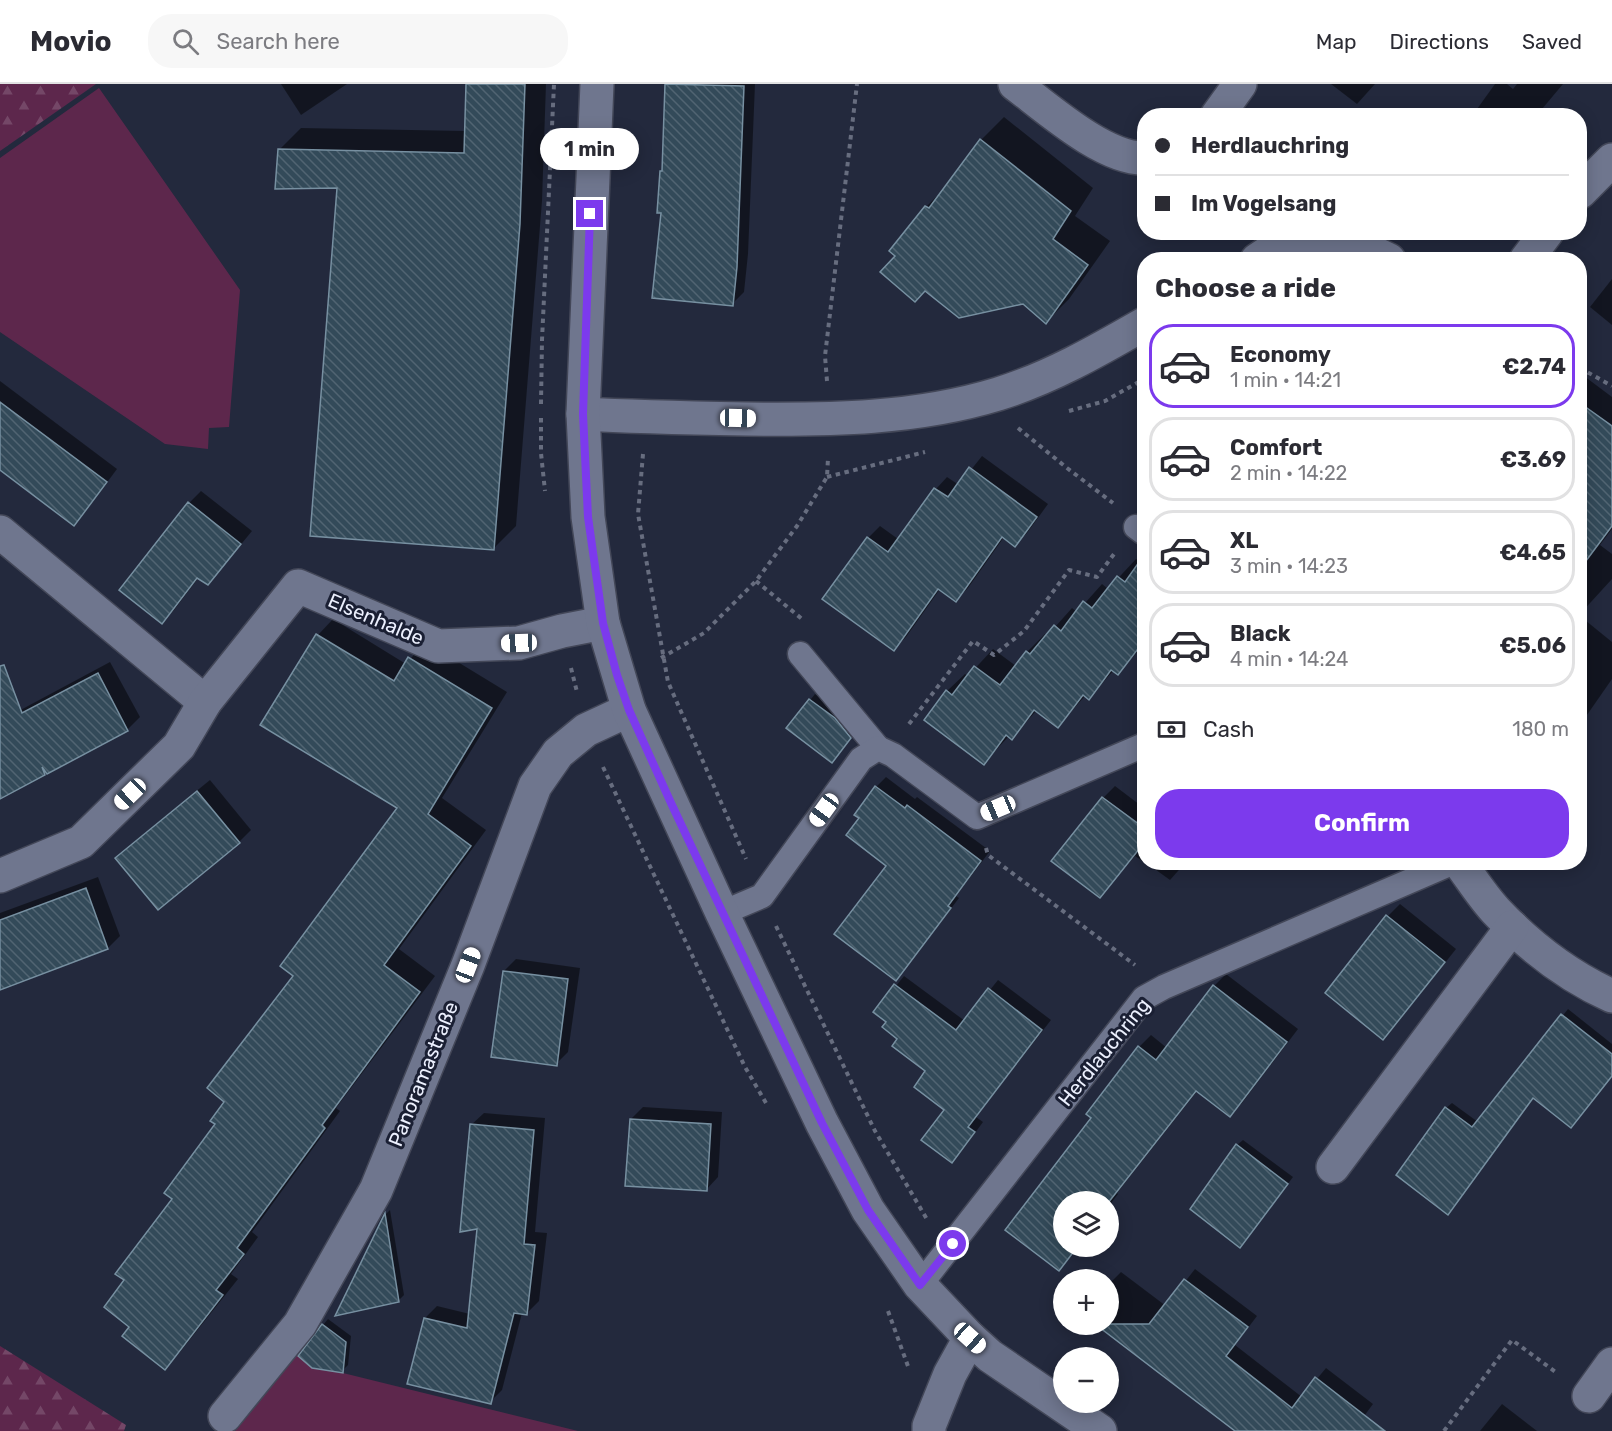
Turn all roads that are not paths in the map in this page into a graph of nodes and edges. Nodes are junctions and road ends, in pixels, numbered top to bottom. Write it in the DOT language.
graph roads {
  1 [pos="597,84"];
  2 [pos="1015,84"];
  3 [pos="1240,84"];
  4 [pos="1223,108"];
  5 [pos="1137,158"];
  6 [pos="1612,160"];
  7 [pos="1587,185"];
  8 [pos="1259,249"];
  9 [pos="1372,252"];
  10 [pos="1137,328"];
  11 [pos="583,414"];
  12 [pos="0,532"];
  13 [pos="603,623"];
  14 [pos="800,654"];
  15 [pos="204,702"];
  16 [pos="629,710"];
  17 [pos="1137,748"];
  18 [pos="883,750"];
  19 [pos="1435,870"];
  20 [pos="1465,870"];
  21 [pos="0,876"];
  22 [pos="722,913"];
  23 [pos="1512,927"];
  24 [pos="1612,996"];
  25 [pos="1333,1167"];
  26 [pos="920,1285"];
  27 [pos="970,1338"];
  28 [pos="1612,1364"];
  29 [pos="1589,1396"];
  30 [pos="225,1416"];
  31 [pos="929,1431"];
  32 [pos="1100,1431"];
  1 -- 11 [label="street"];
  2 -- 5 [label="street"];
  3 -- 4 [label="street"];
  6 -- 7 [label="street"];
  8 -- 9 [label="street"];
  10 -- 11 [label="street"];
  11 -- 13 [label="street"];
  12 -- 15 [label="street"];
  13 -- 15 [label="street, Elsenhalde"];
  13 -- 16 [label="street"];
  14 -- 18 [label="lane"];
  15 -- 21 [label="street, Elsenhalde"];
  16 -- 22 [label="street"];
  16 -- 30 [label="street, Panoramastraße"];
  17 -- 18 [label="lane"];
  18 -- 22 [label="lane"];
  19 -- 26 [label="lane, Herdlauchring"];
  20 -- 23 [label="street"];
  22 -- 26 [label="street"];
  23 -- 24 [label="street"];
  23 -- 25 [label="street"];
  26 -- 27 [label="street"];
  27 -- 31 [label="street"];
  27 -- 32 [label="street"];
  28 -- 29 [label="street"];
}
